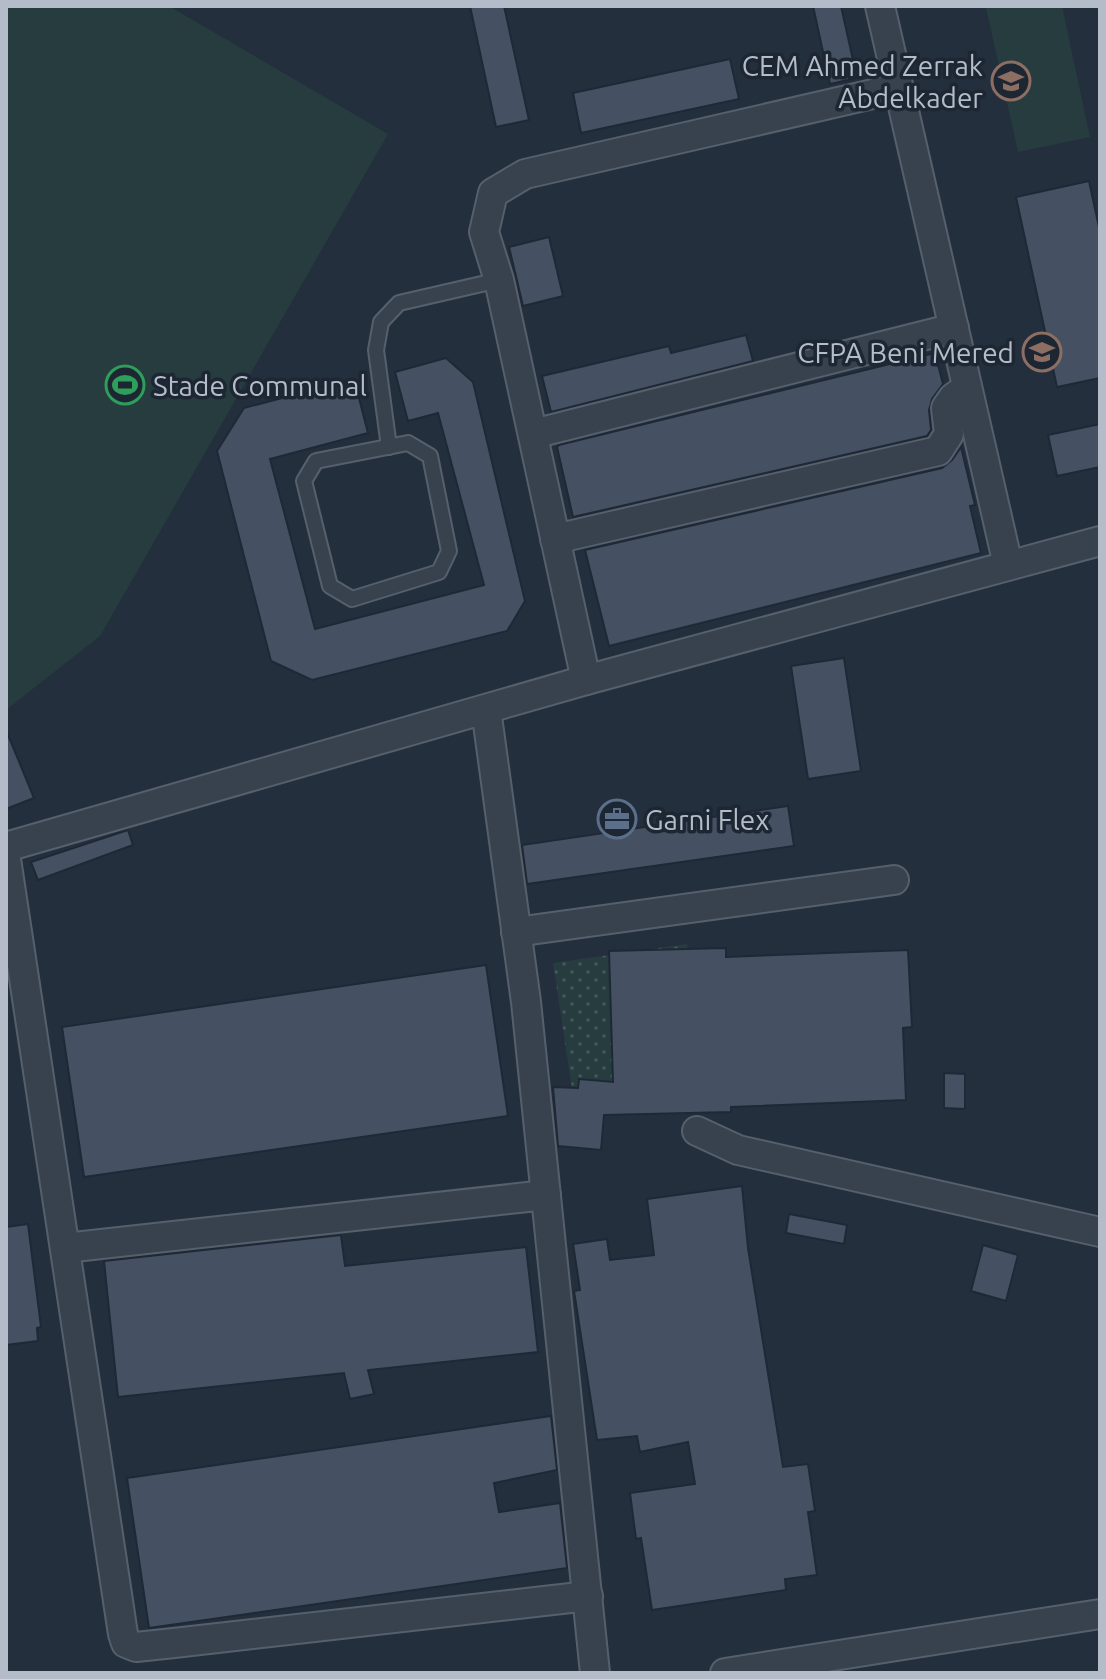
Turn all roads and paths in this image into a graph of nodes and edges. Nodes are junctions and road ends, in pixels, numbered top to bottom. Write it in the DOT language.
graph roads {
  1 [pos="880,6"];
  2 [pos="899,88"];
  3 [pos="499,280"];
  4 [pos="954,328"];
  5 [pos="967,388"];
  6 [pos="533,434"];
  7 [pos="389,447"];
  8 [pos="555,539"];
  9 [pos="1100,541"];
  10 [pos="1008,565"];
  11 [pos="586,680"];
  12 [pos="486,709"];
  13 [pos="6,847"];
  14 [pos="6,859"];
  15 [pos="894,880"];
  16 [pos="516,932"];
  17 [pos="697,1131"];
  18 [pos="546,1195"];
  19 [pos="1100,1232"];
  20 [pos="65,1248"];
  21 [pos="588,1596"];
  22 [pos="1100,1614"];
  23 [pos="595,1673"];
  24 [pos="725,1673"];
  1 -- 2 [label="street"];
  2 -- 3 [label="street"];
  2 -- 4 [label="street"];
  3 -- 6 [label="street"];
  3 -- 7 [label="lane"];
  4 -- 5 [label="street"];
  4 -- 6 [label="street"];
  5 -- 8 [label="street"];
  5 -- 10 [label="street"];
  6 -- 8 [label="street"];
  7 -- 7 [label="lane"];
  8 -- 11 [label="street"];
  9 -- 10 [label="street"];
  10 -- 11 [label="street"];
  11 -- 12 [label="street"];
  12 -- 13 [label="street"];
  12 -- 16 [label="street"];
  14 -- 20 [label="street"];
  15 -- 16 [label="street"];
  16 -- 18 [label="street"];
  17 -- 19 [label="street"];
  18 -- 20 [label="street"];
  18 -- 21 [label="street"];
  20 -- 21 [label="street"];
  21 -- 23 [label="street"];
  22 -- 24 [label="street"];
}
